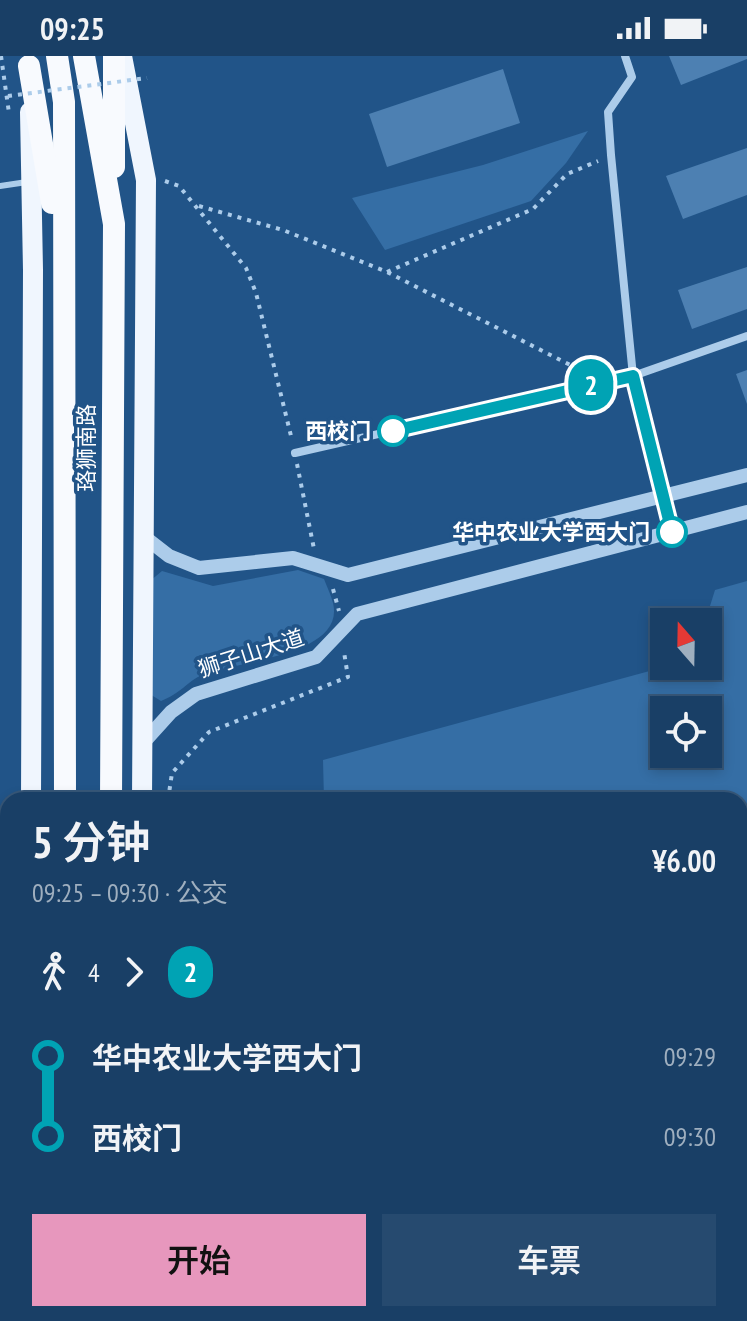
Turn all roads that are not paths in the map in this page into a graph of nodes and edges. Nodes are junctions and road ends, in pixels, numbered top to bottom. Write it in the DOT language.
graph roads {
  1 [pos="57,56"];
  2 [pos="84,56"];
  3 [pos="114,56"];
  4 [pos="122,56"];
  5 [pos="625,56"];
  6 [pos="28,61"];
  7 [pos="30,181"];
  8 [pos="0,186"];
  9 [pos="114,224"];
  10 [pos="62,259"];
  11 [pos="747,336"];
  12 [pos="633,376"];
  13 [pos="295,453"];
  14 [pos="747,475"];
  15 [pos="662,496"];
  16 [pos="747,512"];
  17 [pos="672,532"];
  18 [pos="142,535"];
  19 [pos="143,743"];
  20 [pos="31,792"];
  21 [pos="65,792"];
  22 [pos="111,792"];
  23 [pos="142,792"];
  1 -- 10 [label="highway, 珞狮南路"];
  2 -- 9 [label="highway, 珞狮南路"];
  3 -- 9 [label="highway"];
  4 -- 18 [label="main road"];
  5 -- 12 [label="street"];
  6 -- 7 [label="main road"];
  6 -- 10 [label="highway"];
  7 -- 8 [label="lane"];
  7 -- 20 [label="main road"];
  9 -- 22 [label="highway, 珞狮南路"];
  10 -- 21 [label="highway, 珞狮南路"];
  11 -- 12 [label="street"];
  12 -- 13 [label="street"];
  12 -- 15 [label="street"];
  14 -- 15 [label="street"];
  15 -- 17 [label="street"];
  15 -- 18 [label="street"];
  16 -- 17 [label="street, 狮子山大道"];
  17 -- 19 [label="street, 狮子山大道"];
  18 -- 19 [label="main road"];
  19 -- 23 [label="main road"];
}
